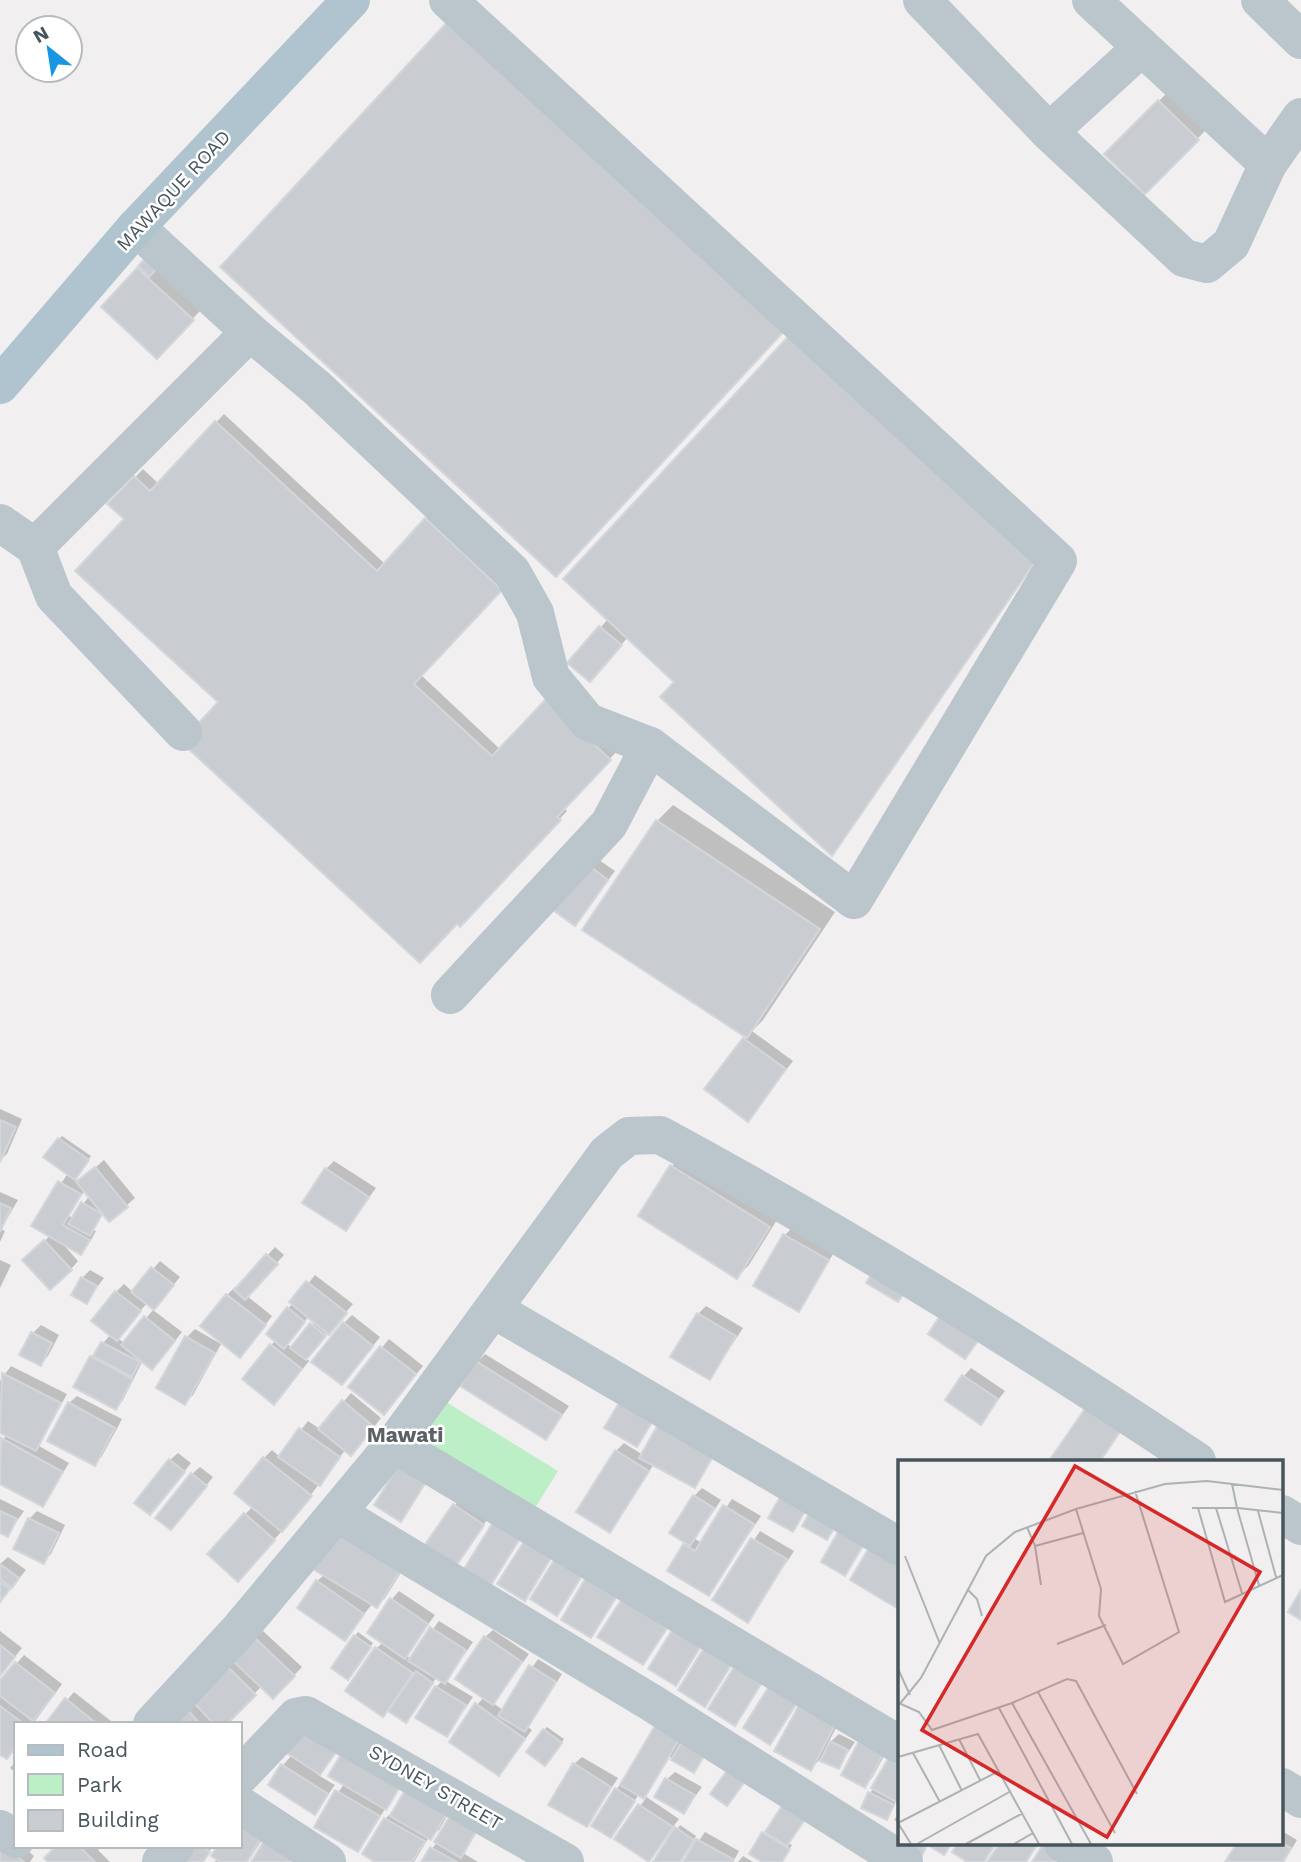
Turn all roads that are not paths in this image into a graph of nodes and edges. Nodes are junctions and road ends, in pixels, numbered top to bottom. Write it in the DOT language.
graph roads {
  1 [pos="351,0"];
  2 [pos="448,0"];
  3 [pos="922,0"];
  4 [pos="1091,0"];
  5 [pos="1261,0"];
  6 [pos="1301,40"];
  7 [pos="1141,48"];
  8 [pos="1301,117"];
  9 [pos="1049,132"];
  10 [pos="1268,164"];
  11 [pos="136,227"];
  12 [pos="250,332"];
  13 [pos="0,385"];
  14 [pos="0,523"];
  15 [pos="35,547"];
  16 [pos="183,732"];
  17 [pos="650,746"];
  18 [pos="450,995"];
  19 [pos="493,1309"];
  20 [pos="394,1444"];
  21 [pos="1195,1460"];
  22 [pos="337,1513"];
  23 [pos="1284,1515"];
  24 [pos="1301,1526"];
  25 [pos="898,1546"];
  26 [pos="154,1722"];
  27 [pos="898,1744"];
  28 [pos="242,1774"];
  29 [pos="1284,1788"];
  30 [pos="1301,1799"];
  31 [pos="242,1806"];
  32 [pos="1065,1844"];
  33 [pos="173,1848"];
  34 [pos="523,1852"];
  35 [pos="161,1862"];
  36 [pos="327,1862"];
  37 [pos="565,1862"];
  38 [pos="904,1862"];
  39 [pos="1094,1862"];
  1 -- 11 [label="main road, MAWAQUE ROAD"];
  2 -- 17 [label="street"];
  3 -- 9 [label="street"];
  4 -- 7 [label="street"];
  5 -- 6 [label="street"];
  7 -- 9 [label="street"];
  7 -- 10 [label="street"];
  8 -- 10 [label="street"];
  9 -- 10 [label="street"];
  11 -- 12 [label="street"];
  11 -- 13 [label="main road, MAWAQUE ROAD"];
  12 -- 15 [label="street"];
  12 -- 17 [label="street"];
  14 -- 15 [label="street"];
  15 -- 16 [label="street"];
  17 -- 18 [label="street"];
  19 -- 20 [label="street"];
  19 -- 21 [label="street"];
  19 -- 25 [label="street"];
  20 -- 22 [label="street"];
  20 -- 27 [label="street"];
  22 -- 26 [label="street"];
  22 -- 38 [label="street"];
  23 -- 24 [label="street"];
  28 -- 34 [label="street, SYDNEY STREET"];
  29 -- 30 [label="street"];
  31 -- 36 [label="street"];
  32 -- 39 [label="street"];
  33 -- 35 [label="street"];
  34 -- 37 [label="street, SYDNEY STREET"];
}
